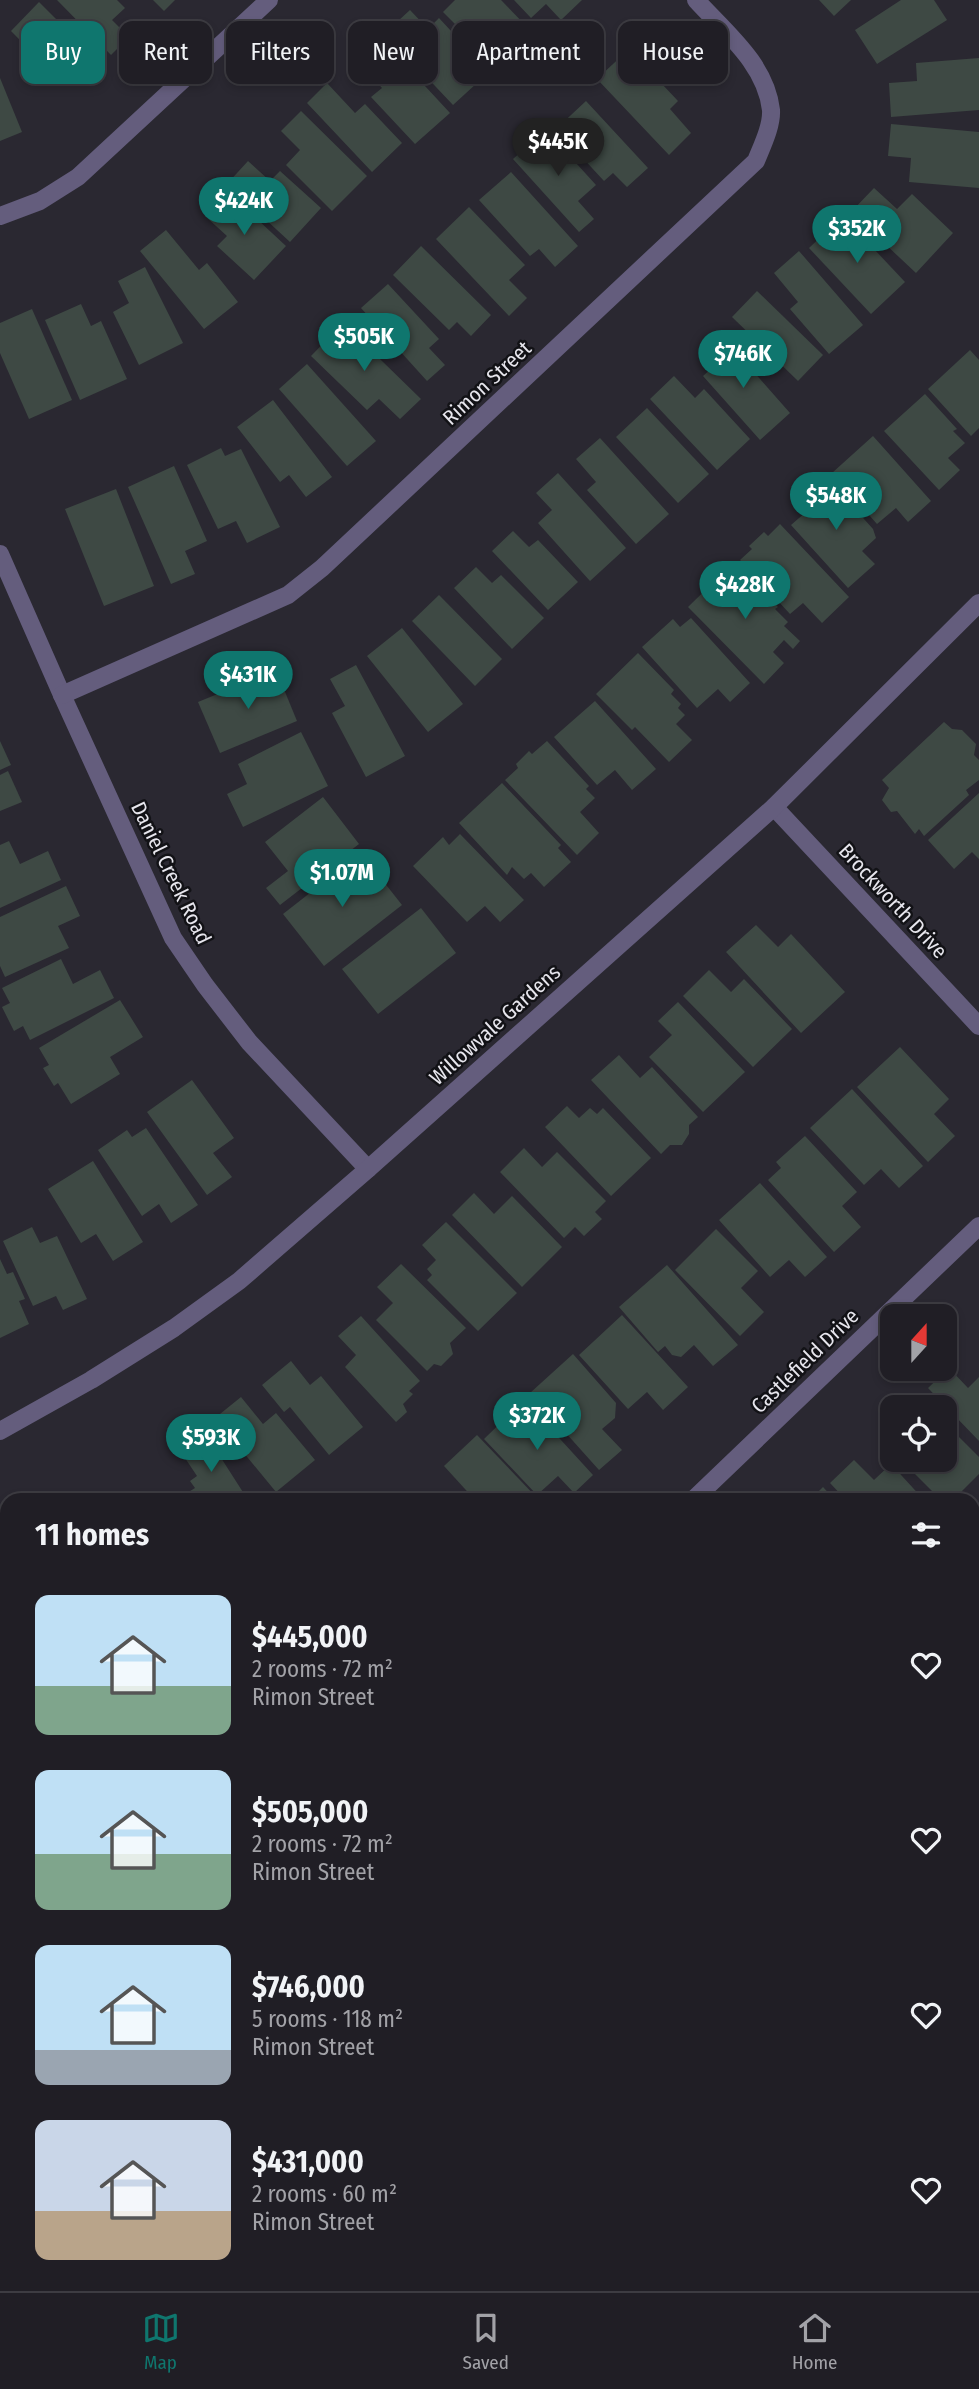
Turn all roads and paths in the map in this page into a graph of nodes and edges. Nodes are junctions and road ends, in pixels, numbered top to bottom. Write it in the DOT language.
graph roads {
  1 [pos="269,0"];
  2 [pos="696,0"];
  3 [pos="0,216"];
  4 [pos="0,554"];
  5 [pos="979,603"];
  6 [pos="62,695"];
  7 [pos="774,807"];
  8 [pos="979,1026"];
  9 [pos="368,1169"];
  10 [pos="979,1227"];
  11 [pos="0,1431"];
  12 [pos="700,1493"];
  1 -- 3 [label="street"];
  2 -- 6 [label="street, Rimon Street"];
  4 -- 6 [label="street, Daniel Creek Road"];
  5 -- 7 [label="street, Willowvale Gardens"];
  6 -- 9 [label="street, Daniel Creek Road"];
  7 -- 8 [label="street, Brockworth Drive"];
  7 -- 9 [label="street, Willowvale Gardens"];
  9 -- 11 [label="street, Willowvale Gardens"];
  10 -- 12 [label="street, Castlefield Drive"];
}
